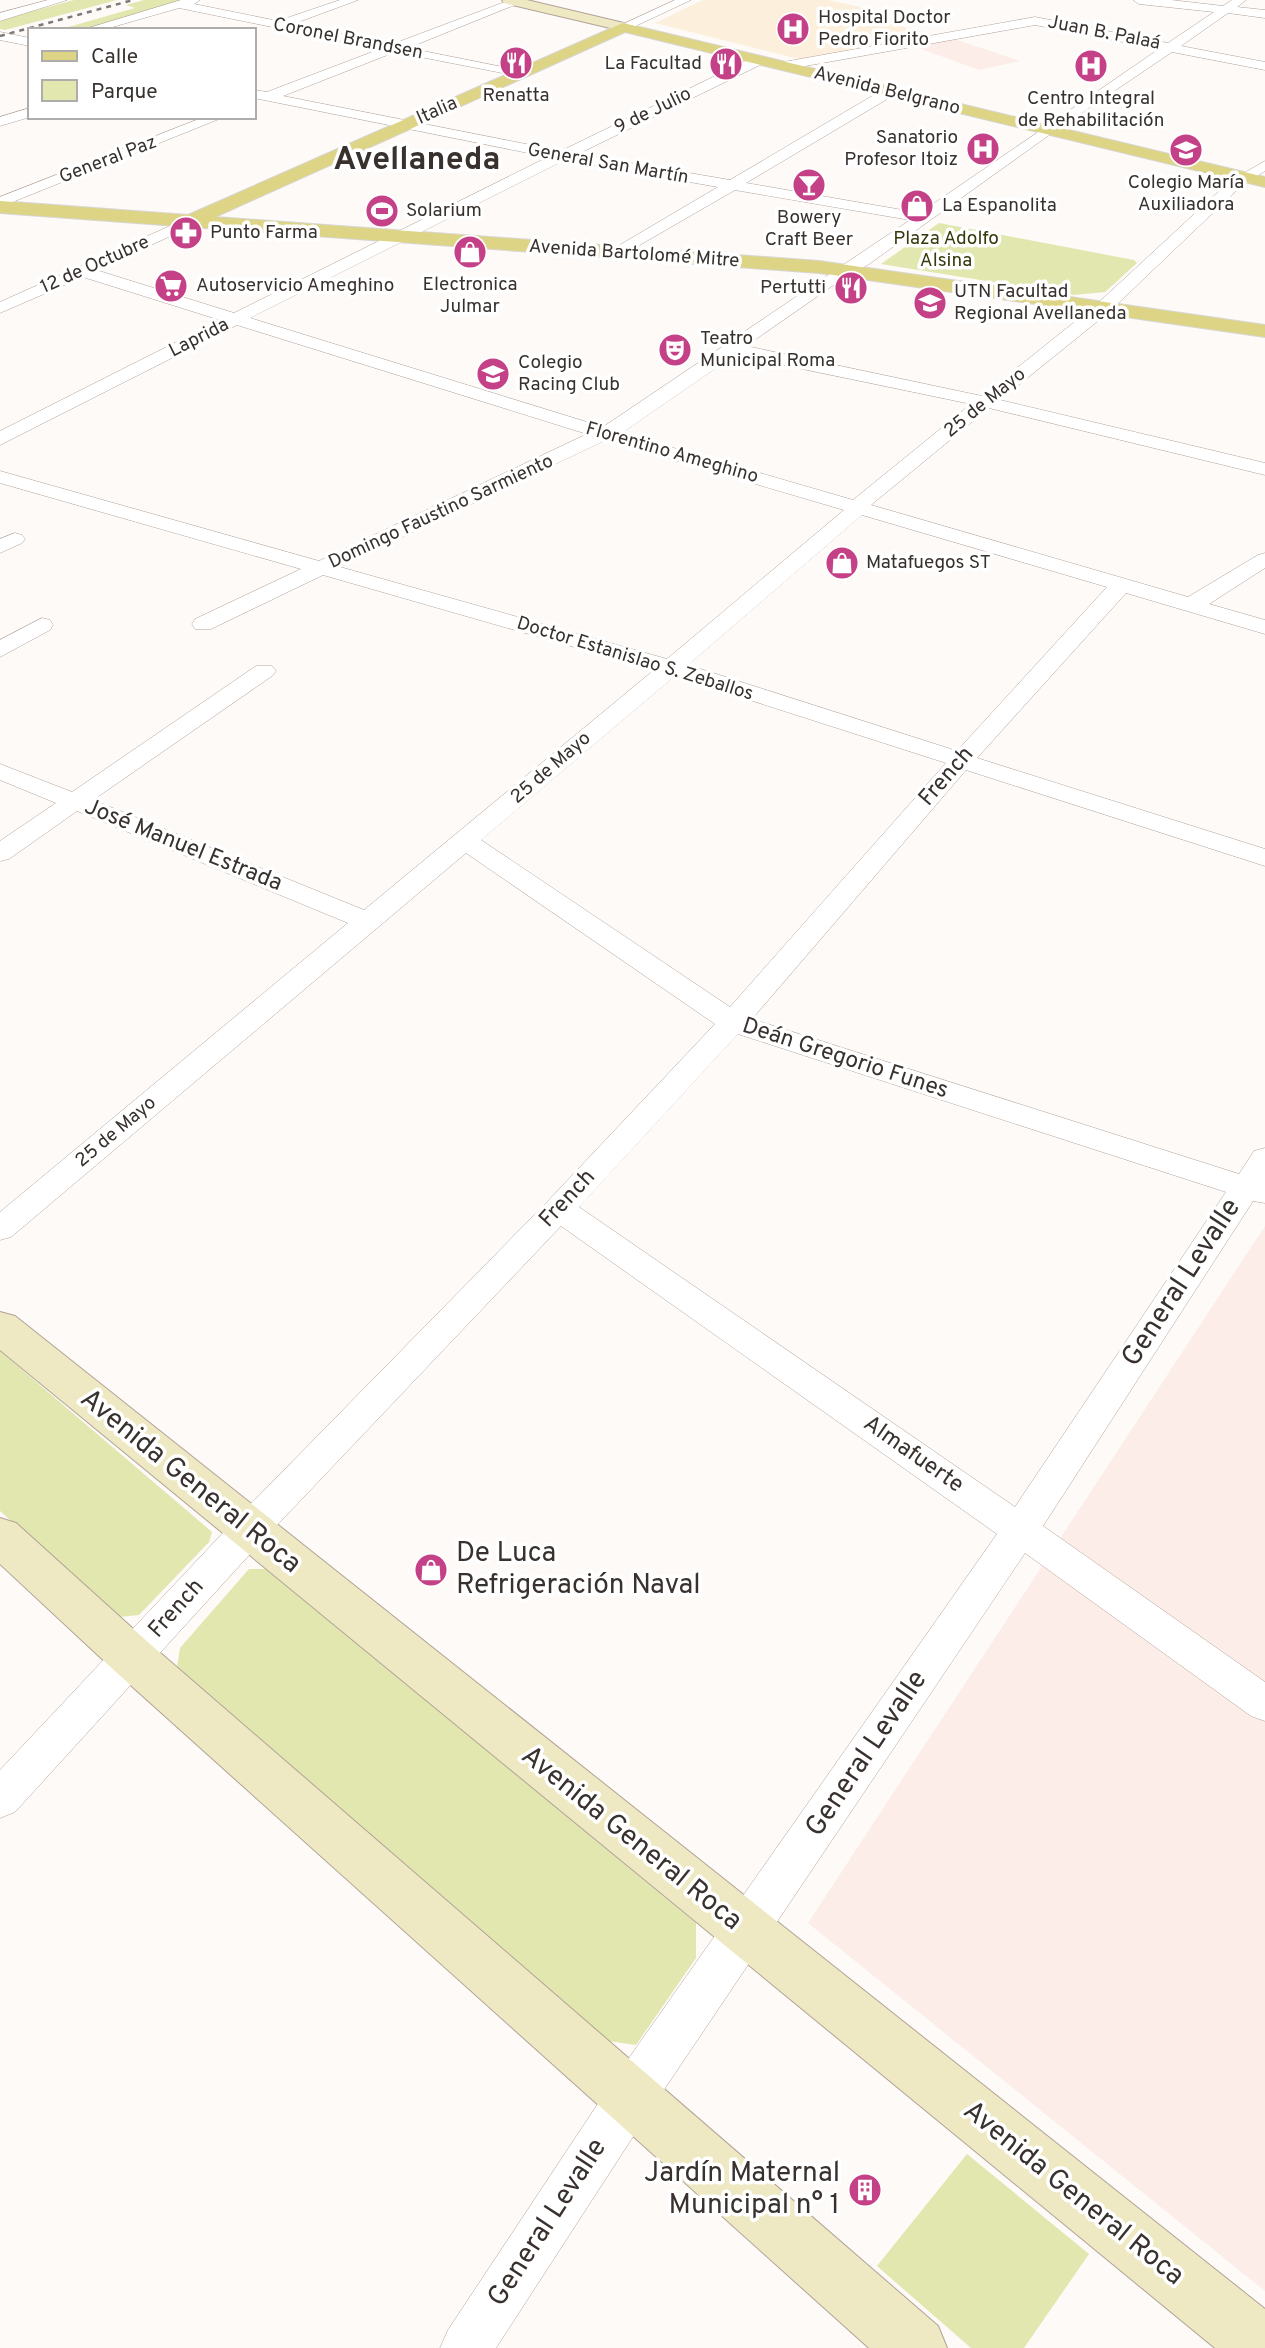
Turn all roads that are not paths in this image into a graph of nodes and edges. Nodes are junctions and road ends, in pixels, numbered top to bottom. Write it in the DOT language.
graph roads {
  1 [pos="61,0"];
  2 [pos="194,0"];
  3 [pos="352,0"];
  4 [pos="685,0"];
  5 [pos="1139,0"];
  6 [pos="1240,0"];
  7 [pos="515,1"];
  8 [pos="178,5"];
  9 [pos="1228,10"];
  10 [pos="1265,14"];
  11 [pos="0,17"];
  12 [pos="278,25"];
  13 [pos="623,27"];
  14 [pos="95,28"];
  15 [pos="256,32"];
  16 [pos="0,36"];
  17 [pos="28,43"];
  18 [pos="1173,46"];
  19 [pos="393,48"];
  20 [pos="759,60"];
  21 [pos="1264,63"];
  22 [pos="783,66"];
  23 [pos="518,74"];
  24 [pos="889,92"];
  25 [pos="258,98"];
  26 [pos="28,113"];
  27 [pos="212,119"];
  28 [pos="0,122"];
  29 [pos="404,126"];
  30 [pos="1047,130"];
  31 [pos="561,155"];
  32 [pos="1265,165"];
  33 [pos="1246,178"];
  34 [pos="1265,182"];
  35 [pos="733,186"];
  36 [pos="0,205"];
  37 [pos="923,218"];
  38 [pos="190,222"];
  39 [pos="397,236"];
  40 [pos="619,252"];
  41 [pos="847,270"];
  42 [pos="81,271"];
  43 [pos="0,307"];
  44 [pos="1103,307"];
  45 [pos="235,319"];
  46 [pos="1265,331"];
  47 [pos="733,349"];
  48 [pos="986,402"];
  49 [pos="606,434"];
  50 [pos="0,439"];
  51 [pos="1265,469"];
  52 [pos="0,477"];
  53 [pos="858,507"];
  54 [pos="1265,559"];
  55 [pos="321,568"];
  56 [pos="1121,585"];
  57 [pos="1191,606"];
  58 [pos="202,624"];
  59 [pos="42,625"];
  60 [pos="1265,627"];
  61 [pos="0,650"];
  62 [pos="670,667"];
  63 [pos="264,671"];
  64 [pos="961,761"];
  65 [pos="0,772"];
  66 [pos="74,802"];
  67 [pos="466,841"];
  68 [pos="0,853"];
  69 [pos="1265,859"];
  70 [pos="367,921"];
  71 [pos="732,1022"];
  72 [pos="1265,1158"];
  73 [pos="1255,1191"];
  74 [pos="559,1209"];
  75 [pos="0,1229"];
  76 [pos="0,1327"];
  77 [pos="249,1530"];
  78 [pos="1020,1530"];
  79 [pos="0,1536"];
  80 [pos="133,1658"];
  81 [pos="1265,1704"];
  82 [pos="0,1799"];
  83 [pos="746,1932"];
  84 [pos="632,2095"];
  85 [pos="466,2348"];
  86 [pos="916,2348"];
  87 [pos="1264,2348"];
  1 -- 11 [label="street"];
  2 -- 8 [label="street"];
  3 -- 12 [label="street"];
  4 -- 13 [label="street, Italia"];
  5 -- 9 [label="street"];
  6 -- 9 [label="street, Domingo Faustino Sarmiento"];
  7 -- 13 [label="main road, Avenida Belgrano"];
  7 -- 19 [label="street"];
  8 -- 12 [label="street, Coronel Brandsen"];
  8 -- 14 [label="street"];
  9 -- 10 [label="street"];
  9 -- 18 [label="street, Domingo Faustino Sarmiento"];
  12 -- 15 [label="street"];
  12 -- 19 [label="street, Coronel Brandsen"];
  13 -- 20 [label="main road, Avenida Belgrano"];
  13 -- 23 [label="main road, Italia"];
  16 -- 17 [label="street"];
  18 -- 21 [label="street, Juan B. Palaá"];
  18 -- 22 [label="street, Juan B. Palaá"];
  18 -- 30 [label="street, Domingo Faustino Sarmiento"];
  19 -- 23 [label="street, Coronel Brandsen"];
  19 -- 25 [label="street"];
  20 -- 22 [label="main road, Avenida Belgrano"];
  20 -- 31 [label="street, 9 de Julio"];
  22 -- 24 [label="main road, Avenida Belgrano"];
  23 -- 29 [label="main road, Italia"];
  24 -- 30 [label="main road, Avenida Belgrano"];
  24 -- 35 [label="street"];
  25 -- 29 [label="street, General San Martín"];
  26 -- 28 [label="street"];
  27 -- 36 [label="street, General Paz"];
  29 -- 31 [label="street, General San Martín"];
  29 -- 38 [label="main road, Italia"];
  30 -- 33 [label="main road, Avenida Belgrano"];
  30 -- 37 [label="street, Domingo Faustino Sarmiento"];
  31 -- 35 [label="street, General San Martín"];
  31 -- 39 [label="street, 9 de Julio"];
  32 -- 33 [label="street, 25 de Mayo"];
  33 -- 34 [label="main road, Avenida Belgrano"];
  33 -- 44 [label="street, 25 de Mayo"];
  35 -- 37 [label="street, General San Martín"];
  35 -- 40 [label="street"];
  36 -- 38 [label="main road, Avenida Bartolomé Mitre"];
  37 -- 41 [label="street, Domingo Faustino Sarmiento"];
  38 -- 39 [label="main road, Avenida Bartolomé Mitre"];
  38 -- 42 [label="street, 12 de Octubre"];
  39 -- 40 [label="main road, Avenida Bartolomé Mitre"];
  39 -- 45 [label="street, Laprida"];
  40 -- 41 [label="main road, Avenida Bartolomé Mitre"];
  41 -- 44 [label="main road, Avenida Bartolomé Mitre"];
  41 -- 47 [label="street, Domingo Faustino Sarmiento"];
  42 -- 43 [label="street, 12 de Octubre"];
  42 -- 45 [label="street, Florentino Ameghino"];
  44 -- 46 [label="main road, Avenida Bartolomé Mitre"];
  44 -- 48 [label="street, 25 de Mayo"];
  45 -- 49 [label="street, Florentino Ameghino"];
  45 -- 50 [label="street, Laprida"];
  47 -- 48 [label="street"];
  47 -- 49 [label="street, Domingo Faustino Sarmiento"];
  48 -- 51 [label="street"];
  48 -- 53 [label="street, 25 de Mayo"];
  49 -- 53 [label="street, Florentino Ameghino"];
  49 -- 55 [label="street, Domingo Faustino Sarmiento"];
  52 -- 55 [label="street, Doctor Estanislao S. Zeballos"];
  53 -- 56 [label="street, Florentino Ameghino"];
  53 -- 62 [label="street, 25 de Mayo"];
  54 -- 57 [label="street"];
  55 -- 58 [label="street, Domingo Faustino Sarmiento"];
  55 -- 62 [label="street, Doctor Estanislao S. Zeballos"];
  56 -- 57 [label="street, Florentino Ameghino"];
  56 -- 64 [label="street, French"];
  57 -- 60 [label="street, Florentino Ameghino"];
  59 -- 61 [label="street"];
  62 -- 64 [label="street, Doctor Estanislao S. Zeballos"];
  62 -- 67 [label="street, 25 de Mayo"];
  63 -- 66 [label="street"];
  64 -- 69 [label="street, Doctor Estanislao S. Zeballos"];
  64 -- 71 [label="street, French"];
  65 -- 66 [label="street, José Manuel Estrada"];
  66 -- 68 [label="street"];
  66 -- 70 [label="street, José Manuel Estrada"];
  67 -- 70 [label="street, 25 de Mayo"];
  67 -- 71 [label="street, Deán Gregorio Funes"];
  70 -- 75 [label="street, 25 de Mayo"];
  71 -- 73 [label="street, Deán Gregorio Funes"];
  71 -- 74 [label="street, French"];
  72 -- 73 [label="street, General Levalle"];
  73 -- 78 [label="street, General Levalle"];
  74 -- 77 [label="street, French"];
  74 -- 78 [label="street, Almafuerte"];
  76 -- 77 [label="main road, Avenida General Roca"];
  77 -- 80 [label="street, French"];
  77 -- 83 [label="main road, Avenida General Roca"];
  78 -- 81 [label="street, Almafuerte"];
  78 -- 83 [label="street, General Levalle"];
  79 -- 80 [label="main road"];
  80 -- 82 [label="street, French"];
  80 -- 84 [label="main road"];
  83 -- 84 [label="street, General Levalle"];
  83 -- 87 [label="main road, Avenida General Roca"];
  84 -- 85 [label="street, General Levalle"];
  84 -- 86 [label="main road"];
}
